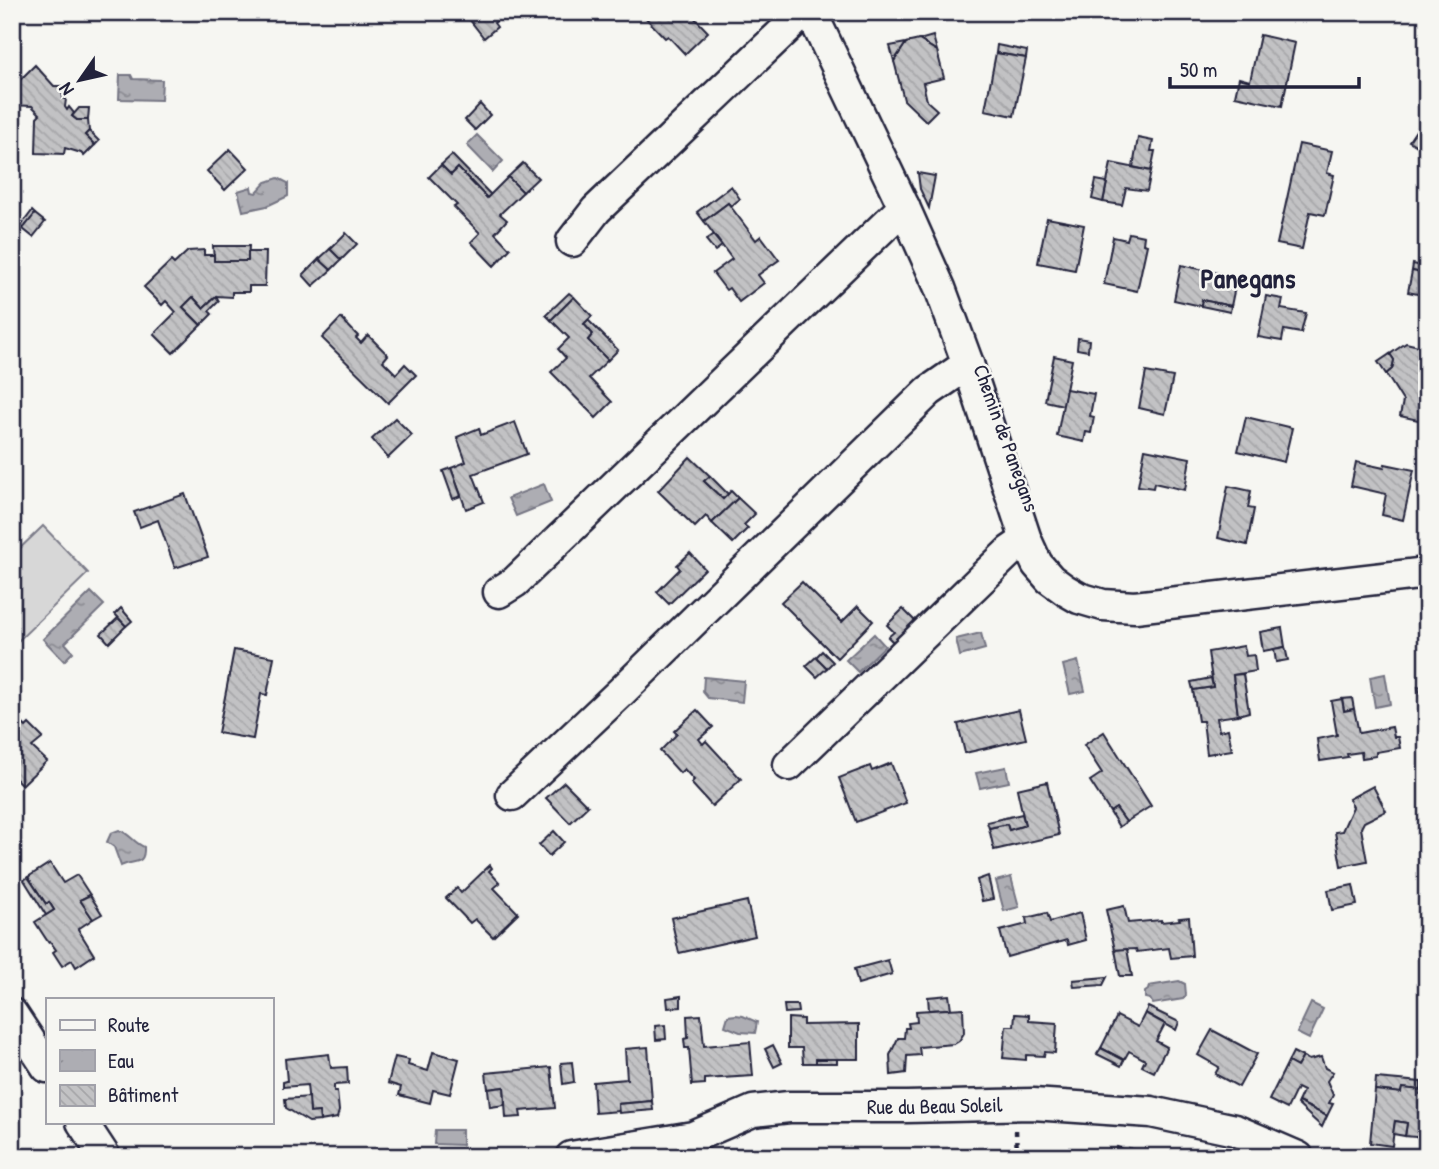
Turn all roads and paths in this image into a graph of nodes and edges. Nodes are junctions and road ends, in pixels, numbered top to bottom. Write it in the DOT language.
graph roads {
  1 [pos="804,12"];
  2 [pos="811,12"];
  3 [pos="904,207"];
  4 [pos="572,241"];
  5 [pos="968,364"];
  6 [pos="1026,540"];
  7 [pos="1427,573"];
  8 [pos="499,592"];
  9 [pos="789,765"];
  10 [pos="512,795"];
  11 [pos="12,1014"];
  12 [pos="46,1065"];
  13 [pos="83,1124"];
  14 [pos="696,1147"];
  15 [pos="105,1157"];
  16 [pos="571,1157"];
  17 [pos="1298,1157"];
  1 -- 4 [label="street"];
  2 -- 3 [label="street, Chemin de Panegans"];
  3 -- 5 [label="street, Chemin de Panegans"];
  3 -- 8 [label="street"];
  5 -- 6 [label="street, Chemin de Panegans"];
  5 -- 10 [label="street, Chemin de Panegans"];
  6 -- 7 [label="street, Chemin de Panegans"];
  6 -- 9 [label="street, Chemin de Panegans"];
  11 -- 12 [label="street"];
  13 -- 15 [label="street"];
  14 -- 16 [label="street, Rue du Beau Soleil"];
  14 -- 17 [label="street, Rue du Beau Soleil"];
}
